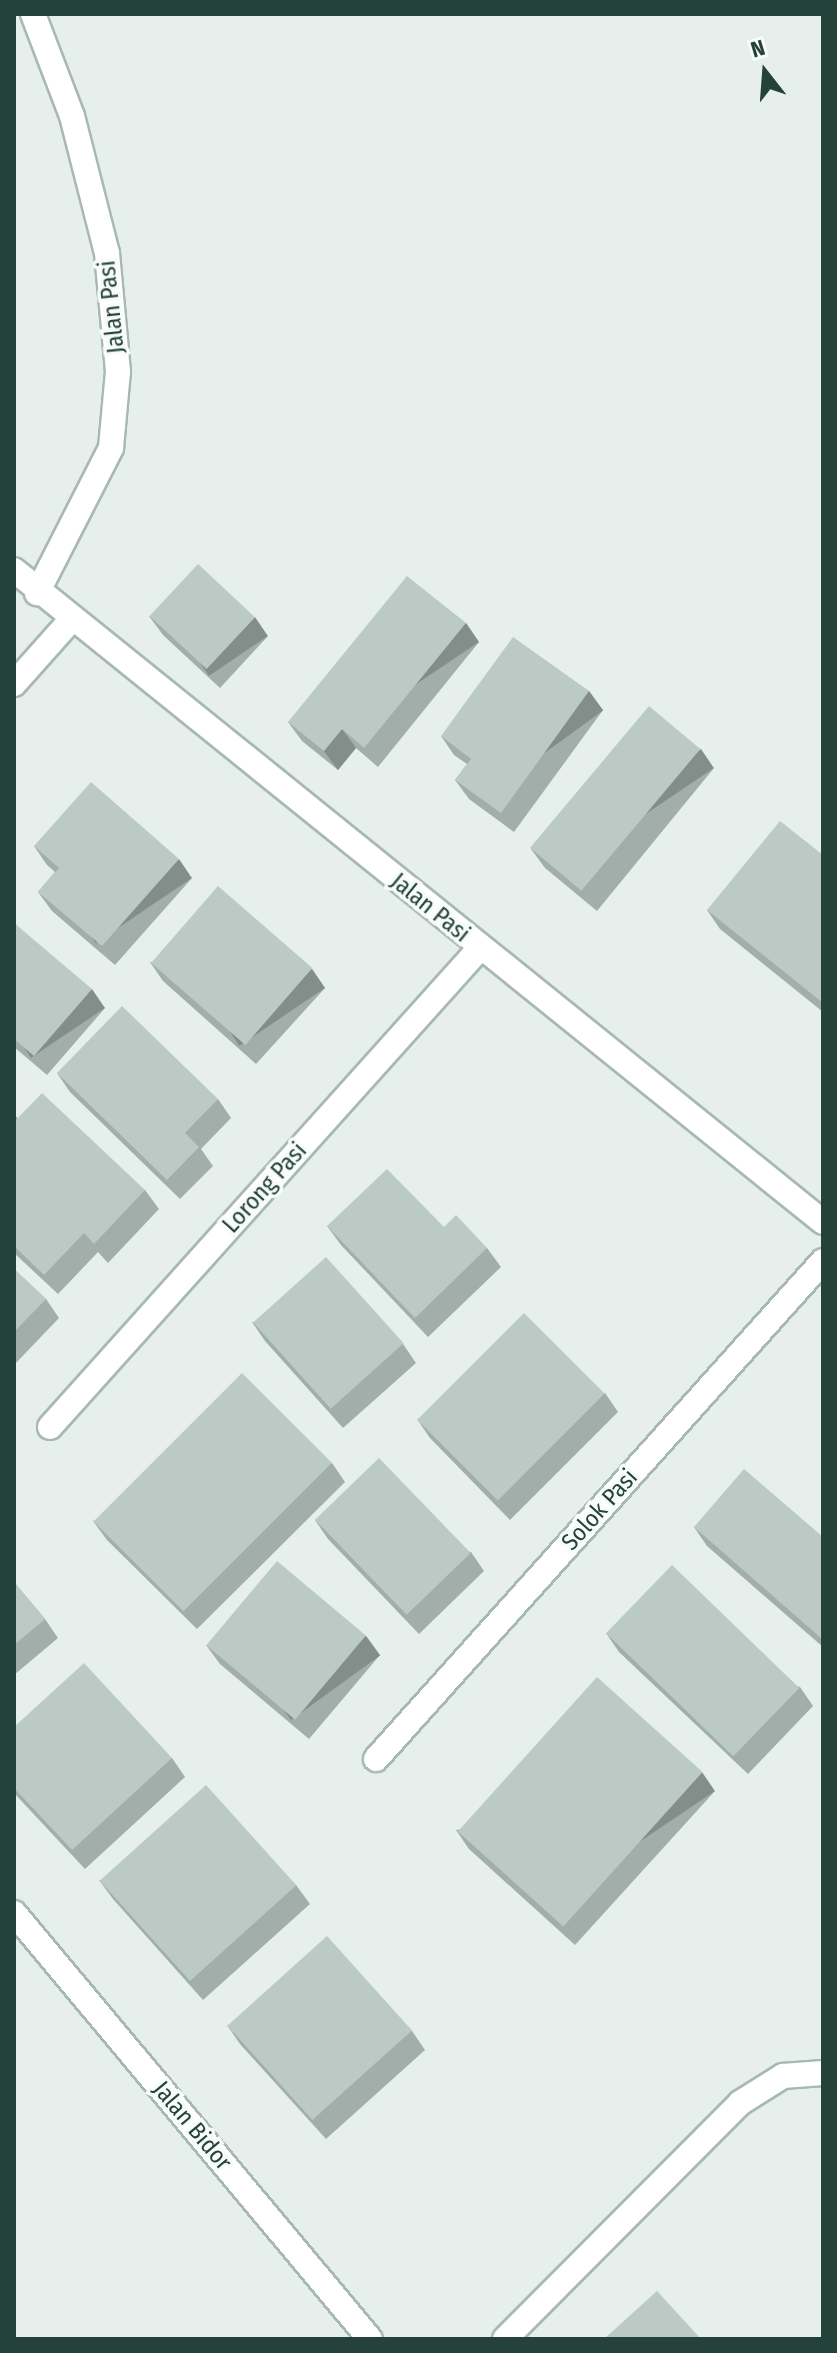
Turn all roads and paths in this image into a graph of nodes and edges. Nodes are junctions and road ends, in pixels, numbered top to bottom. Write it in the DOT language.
graph roads {
  1 [pos="33,14"];
  2 [pos="14,570"];
  3 [pos="37,593"];
  4 [pos="72,619"];
  5 [pos="14,684"];
  6 [pos="480,948"];
  7 [pos="823,1222"];
  8 [pos="823,1261"];
  9 [pos="50,1427"];
  10 [pos="376,1759"];
  11 [pos="14,1913"];
  12 [pos="823,2073"];
  13 [pos="370,2339"];
  14 [pos="505,2339"];
  1 -- 3 [label="street, Jalan Pasi"];
  2 -- 3 [label="street, Jalan Pasi"];
  3 -- 4 [label="street, Jalan Pasi"];
  4 -- 5 [label="street"];
  4 -- 6 [label="street, Jalan Pasi"];
  6 -- 7 [label="street, Jalan Pasi"];
  6 -- 9 [label="street, Lorong Pasi"];
  8 -- 10 [label="street, Solok Pasi"];
  11 -- 13 [label="street, Jalan Bidor"];
  12 -- 14 [label="street"];
}
